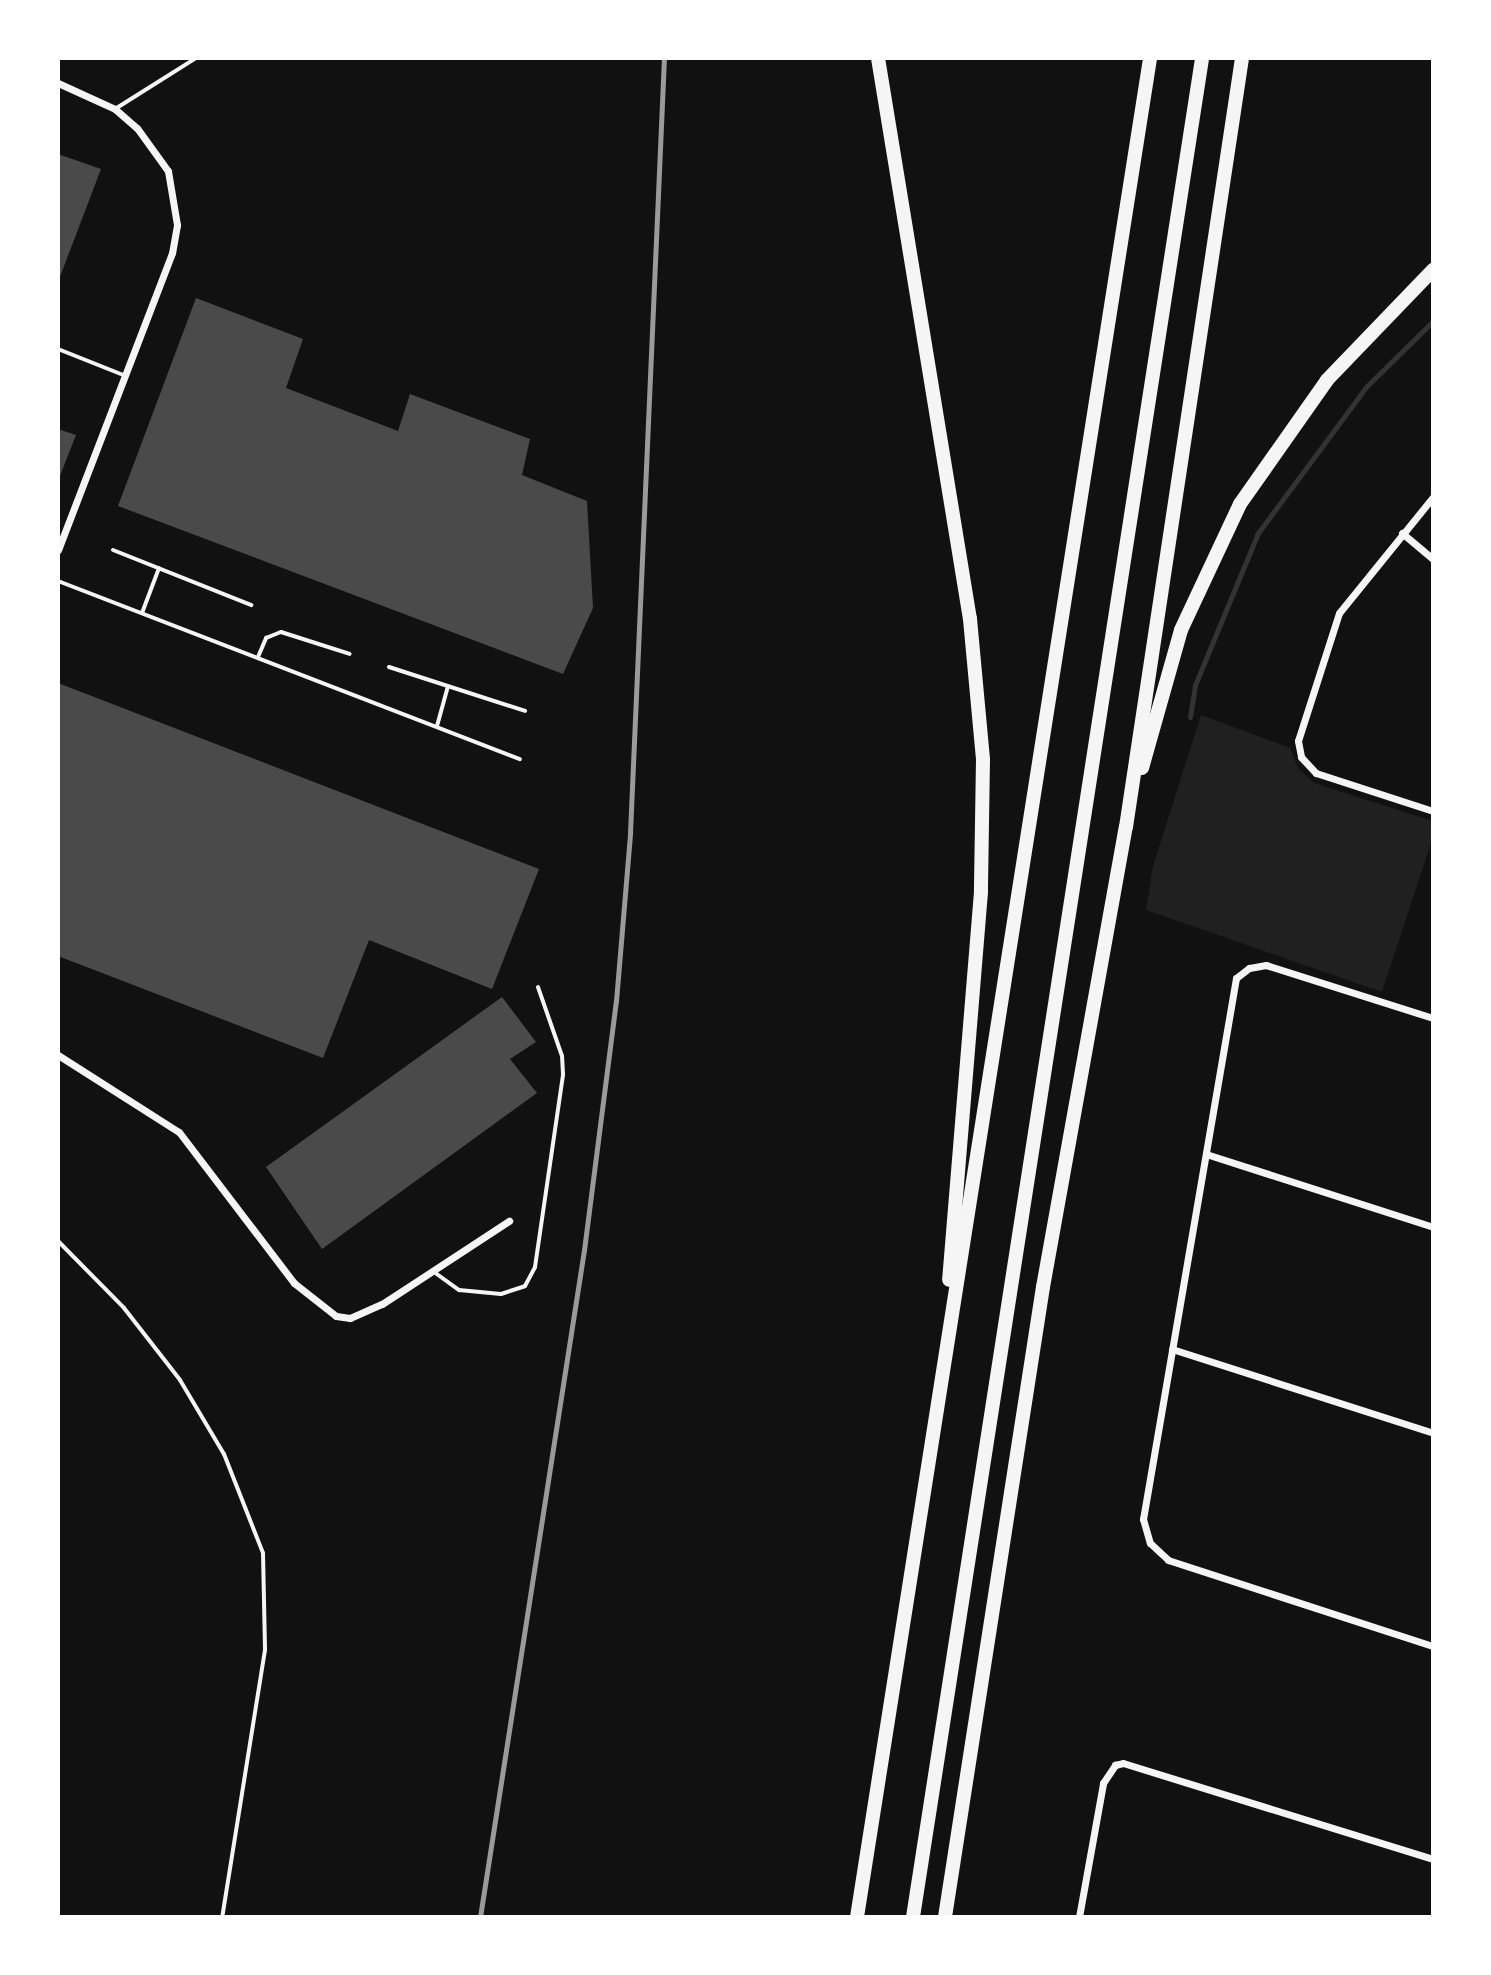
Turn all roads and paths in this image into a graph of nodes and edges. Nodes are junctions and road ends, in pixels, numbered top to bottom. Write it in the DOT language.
graph roads {
  1 [pos="196,58"];
  2 [pos="878,58"];
  3 [pos="1150,58"];
  4 [pos="1202,58"];
  5 [pos="1242,58"];
  6 [pos="58,83"];
  7 [pos="115,109"];
  8 [pos="1433,270"];
  9 [pos="59,349"];
  10 [pos="58,358"];
  11 [pos="126,376"];
  12 [pos="1433,497"];
  13 [pos="1402,533"];
  14 [pos="58,550"];
  15 [pos="113,550"];
  16 [pos="1433,559"];
  17 [pos="159,568"];
  18 [pos="58,581"];
  19 [pos="251,605"];
  20 [pos="142,613"];
  21 [pos="350,654"];
  22 [pos="258,657"];
  23 [pos="389,667"];
  24 [pos="448,685"];
  25 [pos="525,711"];
  26 [pos="437,726"];
  27 [pos="520,759"];
  28 [pos="1433,811"];
  29 [pos="1126,827"];
  30 [pos="538,987"];
  31 [pos="1433,1018"];
  32 [pos="58,1055"];
  33 [pos="1206,1154"];
  34 [pos="509,1221"];
  35 [pos="1433,1227"];
  36 [pos="58,1241"];
  37 [pos="434,1272"];
  38 [pos="1172,1349"];
  39 [pos="941,1380"];
  40 [pos="1433,1433"];
  41 [pos="1433,1646"];
  42 [pos="1433,1859"];
  43 [pos="222,1917"];
  44 [pos="857,1917"];
  45 [pos="913,1917"];
  46 [pos="945,1917"];
  47 [pos="1079,1917"];
  1 -- 7 [label="lane"];
  2 -- 39 [label="highway"];
  3 -- 39 [label="highway"];
  4 -- 45 [label="highway"];
  5 -- 29 [label="highway"];
  6 -- 7 [label="street"];
  7 -- 11 [label="street"];
  8 -- 29 [label="highway"];
  9 -- 10 [label="lane"];
  9 -- 11 [label="lane"];
  11 -- 14 [label="street"];
  12 -- 13 [label="street"];
  13 -- 16 [label="street"];
  13 -- 28 [label="street"];
  15 -- 17 [label="lane"];
  17 -- 19 [label="lane"];
  17 -- 20 [label="lane"];
  18 -- 20 [label="lane"];
  20 -- 22 [label="lane"];
  21 -- 22 [label="lane"];
  22 -- 26 [label="lane"];
  23 -- 24 [label="lane"];
  24 -- 25 [label="lane"];
  24 -- 26 [label="lane"];
  26 -- 27 [label="lane"];
  29 -- 46 [label="highway"];
  30 -- 37 [label="lane"];
  31 -- 33 [label="street"];
  32 -- 37 [label="street"];
  33 -- 35 [label="street"];
  33 -- 38 [label="street"];
  34 -- 37 [label="street"];
  36 -- 43 [label="lane"];
  38 -- 40 [label="street"];
  38 -- 41 [label="street"];
  39 -- 44 [label="highway"];
  42 -- 47 [label="street"];
}
